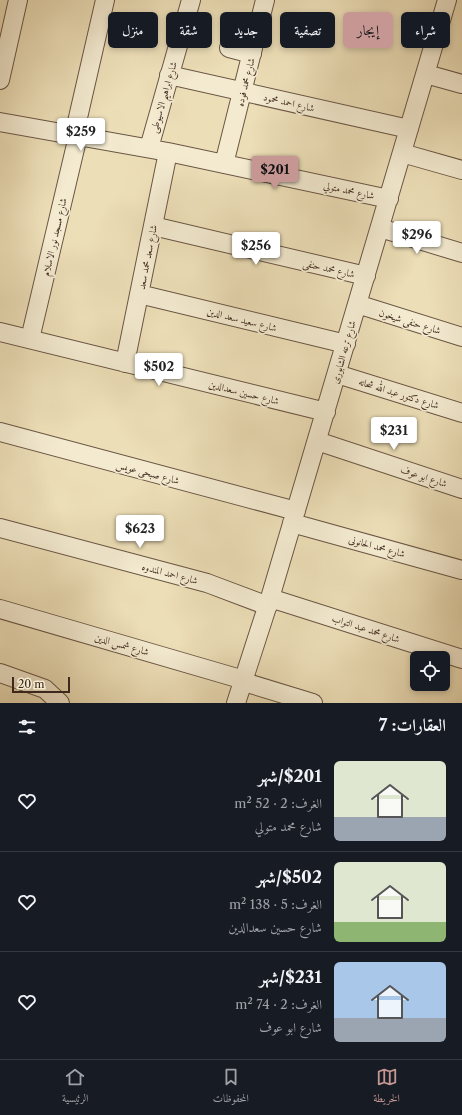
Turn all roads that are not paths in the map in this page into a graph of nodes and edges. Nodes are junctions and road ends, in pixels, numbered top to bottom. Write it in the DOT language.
graph roads {
  1 [pos="18,0"];
  2 [pos="105,0"];
  3 [pos="190,0"];
  4 [pos="265,0"];
  5 [pos="447,0"];
  6 [pos="229,48"];
  7 [pos="252,54"];
  8 [pos="169,74"];
  9 [pos="426,74"];
  10 [pos="0,80"];
  11 [pos="462,84"];
  12 [pos="243,92"];
  13 [pos="0,122"];
  14 [pos="409,129"];
  15 [pos="76,135"];
  16 [pos="149,148"];
  17 [pos="168,152"];
  18 [pos="402,153"];
  19 [pos="224,164"];
  20 [pos="462,170"];
  21 [pos="389,198"];
  22 [pos="153,226"];
  23 [pos="380,228"];
  24 [pos="462,253"];
  25 [pos="366,276"];
  26 [pos="139,294"];
  27 [pos="357,304"];
  28 [pos="0,332"];
  29 [pos="462,337"];
  30 [pos="30,339"];
  31 [pos="346,344"];
  32 [pos="125,363"];
  33 [pos="337,374"];
  34 [pos="326,412"];
  35 [pos="462,413"];
  36 [pos="0,432"];
  37 [pos="317,441"];
  38 [pos="462,489"];
  39 [pos="294,517"];
  40 [pos="0,528"];
  41 [pos="462,570"];
  42 [pos="269,602"];
  43 [pos="0,609"];
  44 [pos="462,659"];
  45 [pos="0,673"];
  46 [pos="244,681"];
  47 [pos="60,703"];
  48 [pos="236,703"];
  49 [pos="313,703"];
  1 -- 10 [label="street"];
  2 -- 15 [label="street, شارع مسجد نور الاسلام"];
  3 -- 8 [label="street, شارع ابراهيم الاسيوطى"];
  4 -- 7 [label="street, شارع محمد فوده"];
  5 -- 9 [label="street, شارع ترعه الشابورى"];
  6 -- 7 [label="street"];
  7 -- 12 [label="street, شارع محمد فوده"];
  8 -- 12 [label="street, شارع احمد محمود"];
  8 -- 16 [label="street, شارع ابراهيم الاسيوطى"];
  9 -- 11 [label="street"];
  9 -- 14 [label="street, شارع ترعه الشابورى"];
  12 -- 14 [label="street, شارع احمد محمود"];
  12 -- 19 [label="street, شارع محمد فوده"];
  13 -- 15 [label="street, شارع محمد متولي"];
  14 -- 18 [label="street, شارع ترعه الشابورى"];
  15 -- 16 [label="street, شارع محمد متولي"];
  15 -- 30 [label="street, شارع مسجد نور الاسلام"];
  16 -- 17 [label="street, شارع محمد متولي"];
  17 -- 19 [label="street, شارع محمد متولي"];
  17 -- 22 [label="street, شارع سعد محمد سعد"];
  18 -- 20 [label="street"];
  18 -- 21 [label="street, شارع ترعه الشابورى"];
  19 -- 21 [label="street, شارع محمد متولي"];
  21 -- 23 [label="street, شارع ترعه الشابورى"];
  22 -- 25 [label="street, شارع محمد حنفى"];
  22 -- 26 [label="street, شارع سعد محمد سعد"];
  23 -- 24 [label="street"];
  23 -- 25 [label="street, شارع ترعه الشابورى"];
  25 -- 27 [label="street, شارع ترعه الشابورى"];
  26 -- 31 [label="street, شارع سعيد سعد الدين"];
  26 -- 32 [label="street, شارع سعد محمد سعد"];
  27 -- 29 [label="street, شارع حنفى شيخون"];
  27 -- 31 [label="street, شارع ترعه الشابورى"];
  28 -- 30 [label="street, شارع حسين سعدالدين"];
  30 -- 32 [label="street, شارع حسين سعدالدين"];
  31 -- 33 [label="street, شارع ترعه الشابورى"];
  32 -- 34 [label="street, شارع حسين سعدالدين"];
  33 -- 34 [label="street, شارع ترعه الشابورى"];
  33 -- 35 [label="street, شارع دكتور عبد الله شحاته"];
  34 -- 37 [label="street, شارع ترعه الشابورى"];
  36 -- 39 [label="street, شارع صبحى عويس"];
  37 -- 38 [label="street, شارع ابو عوف"];
  37 -- 39 [label="street, شارع ترعه الشابورى"];
  39 -- 41 [label="street, شارع محمد الحانونى"];
  39 -- 42 [label="street, شارع ترعه الشابورى"];
  40 -- 42 [label="street, شارع احمد المندوه"];
  42 -- 44 [label="street, شارع محمد عبد التواب"];
  42 -- 46 [label="street, شارع ترعه الشابورى"];
  43 -- 46 [label="street, شارع شمس الدين"];
  45 -- 47 [label="street"];
  46 -- 48 [label="street, شارع ترعه الشابورى"];
  46 -- 49 [label="street, شارع شمس الدين"];
}
